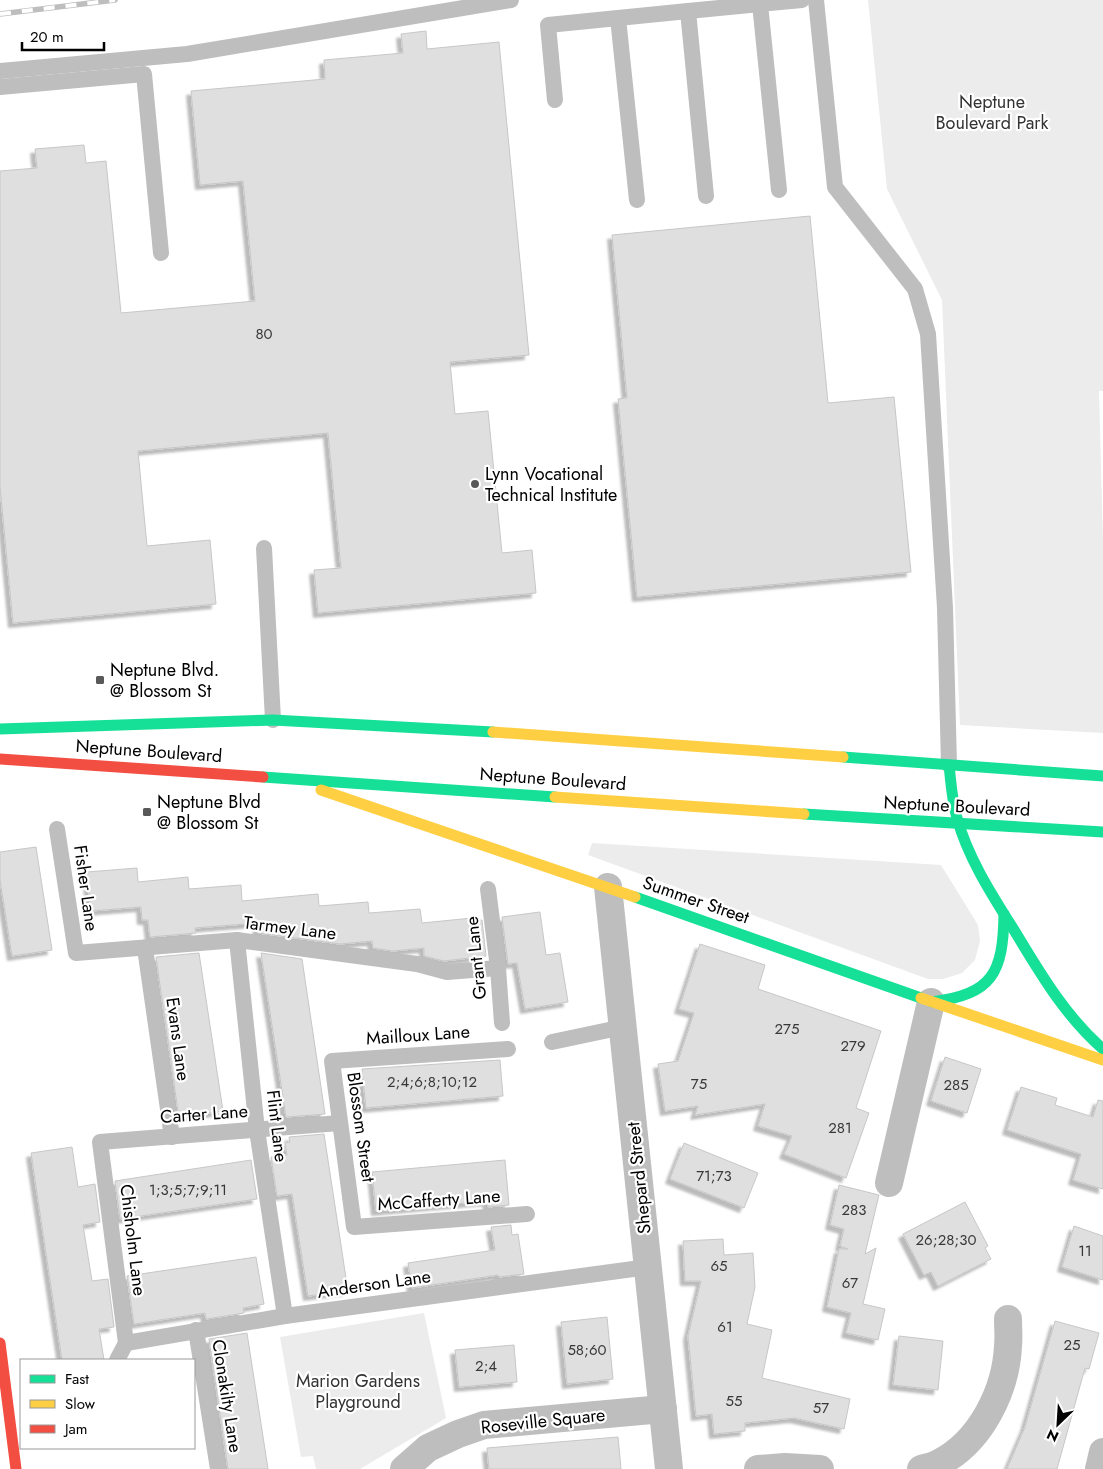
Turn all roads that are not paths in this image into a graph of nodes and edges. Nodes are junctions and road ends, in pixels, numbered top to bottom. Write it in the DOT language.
graph roads {
  1 [pos="511,0"];
  2 [pos="802,0"];
  3 [pos="816,0"];
  4 [pos="760,4"];
  5 [pos="688,11"];
  6 [pos="618,18"];
  7 [pos="0,71"];
  8 [pos="0,87"];
  9 [pos="555,100"];
  10 [pos="779,190"];
  11 [pos="706,196"];
  12 [pos="636,200"];
  13 [pos="161,253"];
  14 [pos="264,548"];
  15 [pos="273,720"];
  16 [pos="0,730"];
  17 [pos="0,759"];
  18 [pos="949,765"];
  19 [pos="1103,776"];
  20 [pos="277,777"];
  21 [pos="959,824"];
  22 [pos="58,829"];
  23 [pos="1103,832"];
  24 [pos="608,887"];
  25 [pos="488,889"];
  26 [pos="1004,914"];
  27 [pos="237,940"];
  28 [pos="145,948"];
  29 [pos="76,953"];
  30 [pos="498,968"];
  31 [pos="931,1002"];
  32 [pos="502,1023"];
  33 [pos="622,1027"];
  34 [pos="552,1042"];
  35 [pos="508,1049"];
  36 [pos="1103,1049"];
  37 [pos="1103,1060"];
  38 [pos="332,1061"];
  39 [pos="340,1123"];
  40 [pos="256,1130"];
  41 [pos="172,1137"];
  42 [pos="100,1142"];
  43 [pos="889,1183"];
  44 [pos="528,1214"];
  45 [pos="354,1227"];
  46 [pos="648,1267"];
  47 [pos="285,1316"];
  48 [pos="1008,1319"];
  49 [pos="196,1330"];
  50 [pos="0,1343"];
  51 [pos="126,1343"];
  52 [pos="118,1359"];
  53 [pos="15,1404"];
  54 [pos="663,1409"];
  55 [pos="1103,1452"];
  56 [pos="16,1469"];
  57 [pos="218,1469"];
  58 [pos="404,1469"];
  59 [pos="669,1469"];
  60 [pos="758,1469"];
  61 [pos="820,1469"];
  62 [pos="921,1469"];
  63 [pos="1099,1469"];
  1 -- 7 [label="lane"];
  2 -- 4 [label="lane"];
  3 -- 18 [label="lane"];
  4 -- 5 [label="lane"];
  4 -- 10 [label="lane"];
  5 -- 6 [label="lane"];
  5 -- 11 [label="lane"];
  6 -- 9 [label="lane"];
  6 -- 12 [label="lane"];
  8 -- 13 [label="lane"];
  14 -- 15 [label="lane"];
  15 -- 16 [label="main road, Neptune Boulevard"];
  15 -- 18 [label="main road, Neptune Boulevard"];
  17 -- 20 [label="main road, Neptune Boulevard"];
  18 -- 19 [label="main road, Neptune Boulevard"];
  18 -- 21 [label="main road"];
  20 -- 21 [label="main road, Neptune Boulevard"];
  20 -- 24 [label="main road, Summer Street"];
  21 -- 23 [label="main road, Neptune Boulevard"];
  21 -- 26 [label="main road"];
  22 -- 29 [label="lane, Fisher Lane"];
  24 -- 31 [label="main road, Summer Street"];
  24 -- 33 [label="street, Shepard Street"];
  25 -- 30 [label="lane, Grant Lane"];
  26 -- 31 [label="main road"];
  26 -- 36 [label="main road"];
  27 -- 28 [label="lane, Tarmey Lane"];
  27 -- 30 [label="lane, Tarmey Lane"];
  27 -- 40 [label="lane, Flint Lane"];
  28 -- 29 [label="lane, Tarmey Lane"];
  28 -- 41 [label="lane, Evans Lane"];
  30 -- 32 [label="lane, Grant Lane"];
  31 -- 37 [label="main road, Summer Street"];
  31 -- 43 [label="street"];
  33 -- 34 [label="lane"];
  33 -- 46 [label="street, Shepard Street"];
  35 -- 38 [label="lane, Mailloux Lane"];
  38 -- 39 [label="lane, Blossom Street"];
  39 -- 40 [label="lane, Carter Lane"];
  39 -- 45 [label="lane, Blossom Street"];
  40 -- 41 [label="lane, Carter Lane"];
  40 -- 47 [label="lane, Flint Lane"];
  41 -- 42 [label="lane, Carter Lane"];
  42 -- 51 [label="lane, Chisholm Lane"];
  44 -- 45 [label="lane, McCafferty Lane"];
  46 -- 47 [label="lane, Anderson Lane"];
  46 -- 54 [label="street, Shepard Street"];
  47 -- 49 [label="lane, Anderson Lane"];
  48 -- 62 [label="street"];
  49 -- 51 [label="lane, Anderson Lane"];
  49 -- 57 [label="lane, Clonakilty Lane"];
  50 -- 53 [label="main road"];
  51 -- 52 [label="lane"];
  53 -- 56 [label="main road"];
  54 -- 58 [label="street, Roseville Square"];
  54 -- 59 [label="street, Shepard Street"];
  55 -- 63 [label="street"];
  60 -- 61 [label="street"];
}
